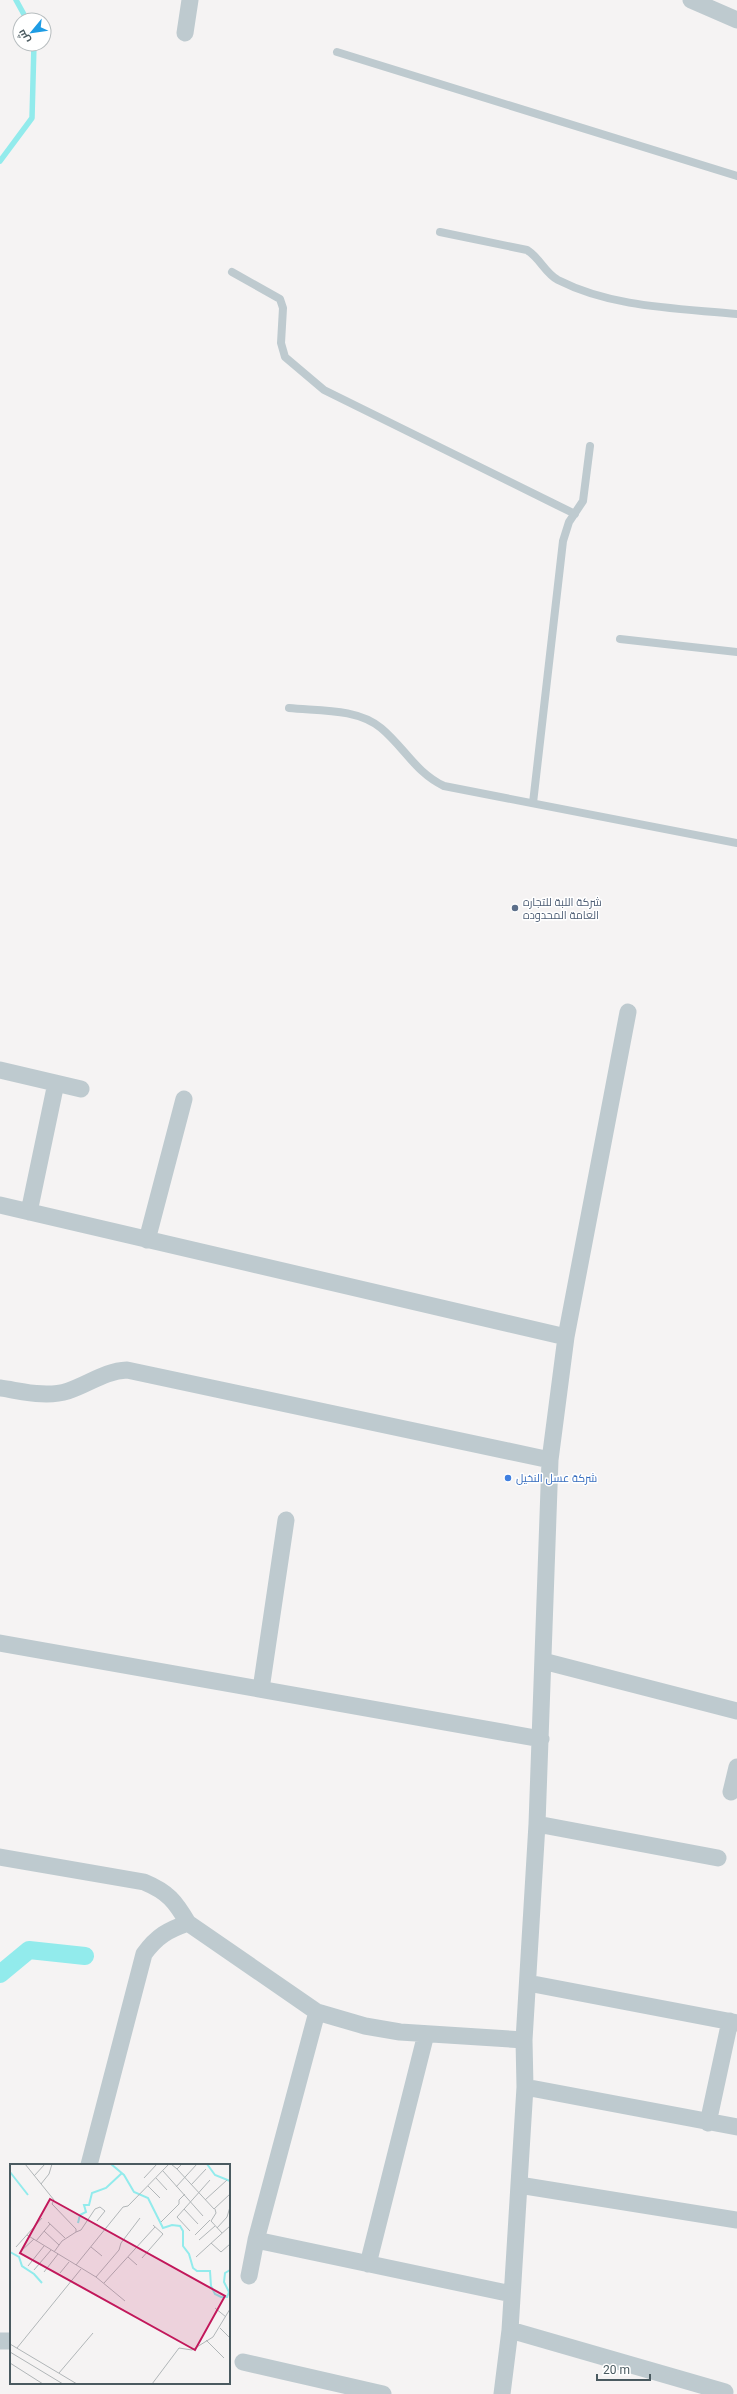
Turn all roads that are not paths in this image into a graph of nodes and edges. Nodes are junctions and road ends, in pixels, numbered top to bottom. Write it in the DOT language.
graph roads {
  1 [pos="190,0"];
  2 [pos="692,0"];
  3 [pos="737,20"];
  4 [pos="185,33"];
  5 [pos="337,52"];
  6 [pos="737,176"];
  7 [pos="440,232"];
  8 [pos="232,272"];
  9 [pos="737,314"];
  10 [pos="590,446"];
  11 [pos="575,514"];
  12 [pos="620,639"];
  13 [pos="737,652"];
  14 [pos="289,708"];
  15 [pos="533,803"];
  16 [pos="737,842"];
  17 [pos="628,1012"];
  18 [pos="0,1070"];
  19 [pos="56,1083"];
  20 [pos="81,1089"];
  21 [pos="184,1099"];
  22 [pos="0,1205"];
  23 [pos="29,1212"];
  24 [pos="148,1240"];
  25 [pos="566,1337"];
  26 [pos="0,1388"];
  27 [pos="550,1460"];
  28 [pos="286,1520"];
  29 [pos="0,1643"];
  30 [pos="543,1661"];
  31 [pos="261,1689"];
  32 [pos="737,1711"];
  33 [pos="541,1739"];
  34 [pos="737,1767"];
  35 [pos="730,1792"];
  36 [pos="537,1824"];
  37 [pos="0,1857"];
  38 [pos="718,1858"];
  39 [pos="188,1923"];
  40 [pos="528,1983"];
  41 [pos="317,2012"];
  42 [pos="733,2022"];
  43 [pos="426,2034"];
  44 [pos="524,2040"];
  45 [pos="525,2087"];
  46 [pos="708,2123"];
  47 [pos="737,2128"];
  48 [pos="89,2164"];
  49 [pos="519,2185"];
  50 [pos="737,2220"];
  51 [pos="256,2240"];
  52 [pos="368,2264"];
  53 [pos="249,2276"];
  54 [pos="512,2294"];
  55 [pos="510,2330"];
  56 [pos="243,2362"];
  57 [pos="725,2392"];
  58 [pos="383,2394"];
  59 [pos="502,2394"];
  1 -- 4 [label="street"];
  2 -- 3 [label="street"];
  5 -- 6 [label="lane"];
  7 -- 9 [label="lane"];
  8 -- 11 [label="lane"];
  10 -- 11 [label="lane"];
  11 -- 15 [label="lane"];
  12 -- 13 [label="lane"];
  14 -- 15 [label="lane"];
  15 -- 16 [label="lane"];
  17 -- 25 [label="street"];
  18 -- 19 [label="street"];
  19 -- 20 [label="street"];
  19 -- 23 [label="street"];
  21 -- 24 [label="street"];
  22 -- 23 [label="street"];
  23 -- 24 [label="street"];
  24 -- 25 [label="street"];
  25 -- 27 [label="street"];
  26 -- 27 [label="street"];
  27 -- 30 [label="street"];
  28 -- 31 [label="street"];
  29 -- 31 [label="street"];
  30 -- 32 [label="street"];
  30 -- 33 [label="street"];
  31 -- 33 [label="street"];
  33 -- 36 [label="street"];
  34 -- 35 [label="street"];
  36 -- 38 [label="street"];
  36 -- 40 [label="street"];
  37 -- 39 [label="street"];
  39 -- 41 [label="street"];
  39 -- 48 [label="street"];
  40 -- 42 [label="street"];
  40 -- 44 [label="street"];
  41 -- 43 [label="street"];
  41 -- 51 [label="street"];
  42 -- 46 [label="street"];
  43 -- 44 [label="street"];
  43 -- 52 [label="street"];
  44 -- 45 [label="street"];
  45 -- 46 [label="street"];
  45 -- 49 [label="street"];
  46 -- 47 [label="street"];
  49 -- 50 [label="street"];
  49 -- 54 [label="street"];
  51 -- 52 [label="street"];
  51 -- 53 [label="street"];
  52 -- 54 [label="street"];
  54 -- 55 [label="street"];
  55 -- 57 [label="street"];
  55 -- 59 [label="street"];
  56 -- 58 [label="street"];
}
